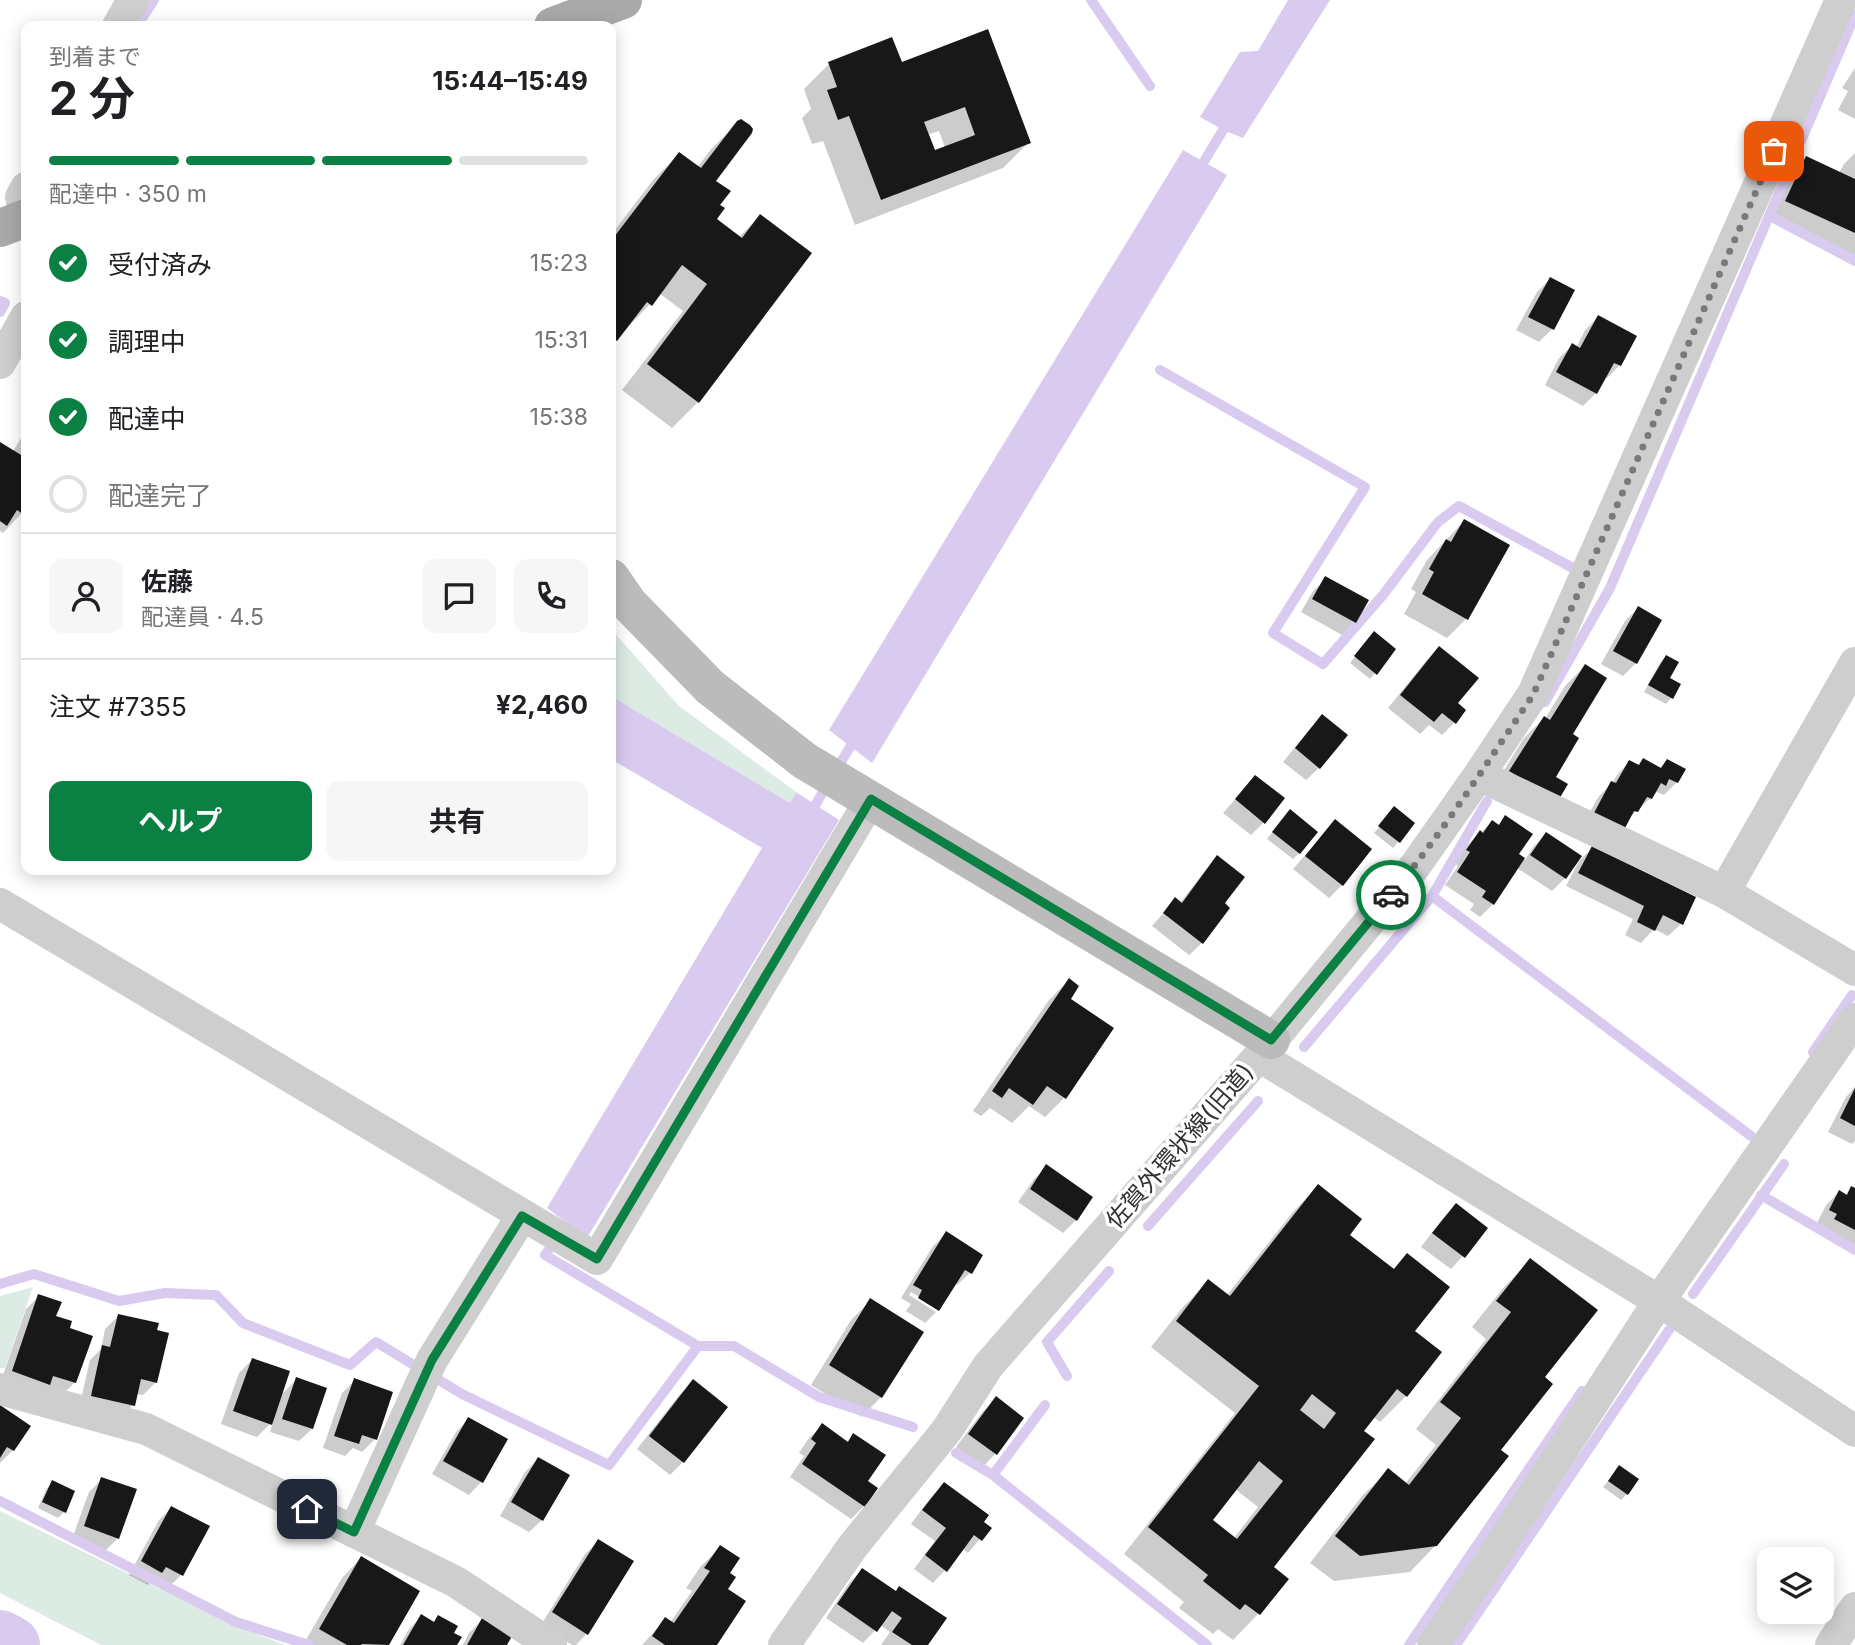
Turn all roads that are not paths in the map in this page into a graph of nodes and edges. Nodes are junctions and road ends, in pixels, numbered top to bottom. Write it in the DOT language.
graph roads {
  1 [pos="132,0"];
  2 [pos="623,0"];
  3 [pos="1841,0"];
  4 [pos="121,21"];
  5 [pos="566,21"];
  6 [pos="21,220"];
  7 [pos="0,228"];
  8 [pos="21,326"];
  9 [pos="0,363"];
  10 [pos="616,585"];
  11 [pos="1855,663"];
  12 [pos="1479,775"];
  13 [pos="871,799"];
  14 [pos="1724,892"];
  15 [pos="0,904"];
  16 [pos="1855,970"];
  17 [pos="1855,1018"];
  18 [pos="1265,1048"];
  19 [pos="546,1229"];
  20 [pos="1659,1301"];
  21 [pos="0,1389"];
  22 [pos="1855,1431"];
  23 [pos="354,1532"];
  24 [pos="1855,1608"];
  25 [pos="551,1645"];
  26 [pos="784,1645"];
  27 [pos="1433,1645"];
  28 [pos="1831,1645"];
  1 -- 4 [label="street"];
  2 -- 5 [label="main road"];
  3 -- 12 [label="street, 佐賀外環状線(旧道)"];
  6 -- 7 [label="main road"];
  8 -- 9 [label="street"];
  10 -- 13 [label="street"];
  11 -- 14 [label="street"];
  12 -- 14 [label="street"];
  12 -- 18 [label="street, 佐賀外環状線(旧道)"];
  13 -- 18 [label="street"];
  13 -- 19 [label="street"];
  14 -- 16 [label="street"];
  15 -- 19 [label="street"];
  17 -- 20 [label="street"];
  18 -- 20 [label="street"];
  18 -- 26 [label="street, 佐賀外環状線(旧道)"];
  19 -- 23 [label="street"];
  20 -- 22 [label="street"];
  20 -- 27 [label="street"];
  21 -- 23 [label="street"];
  23 -- 25 [label="street"];
  24 -- 28 [label="street"];
}
